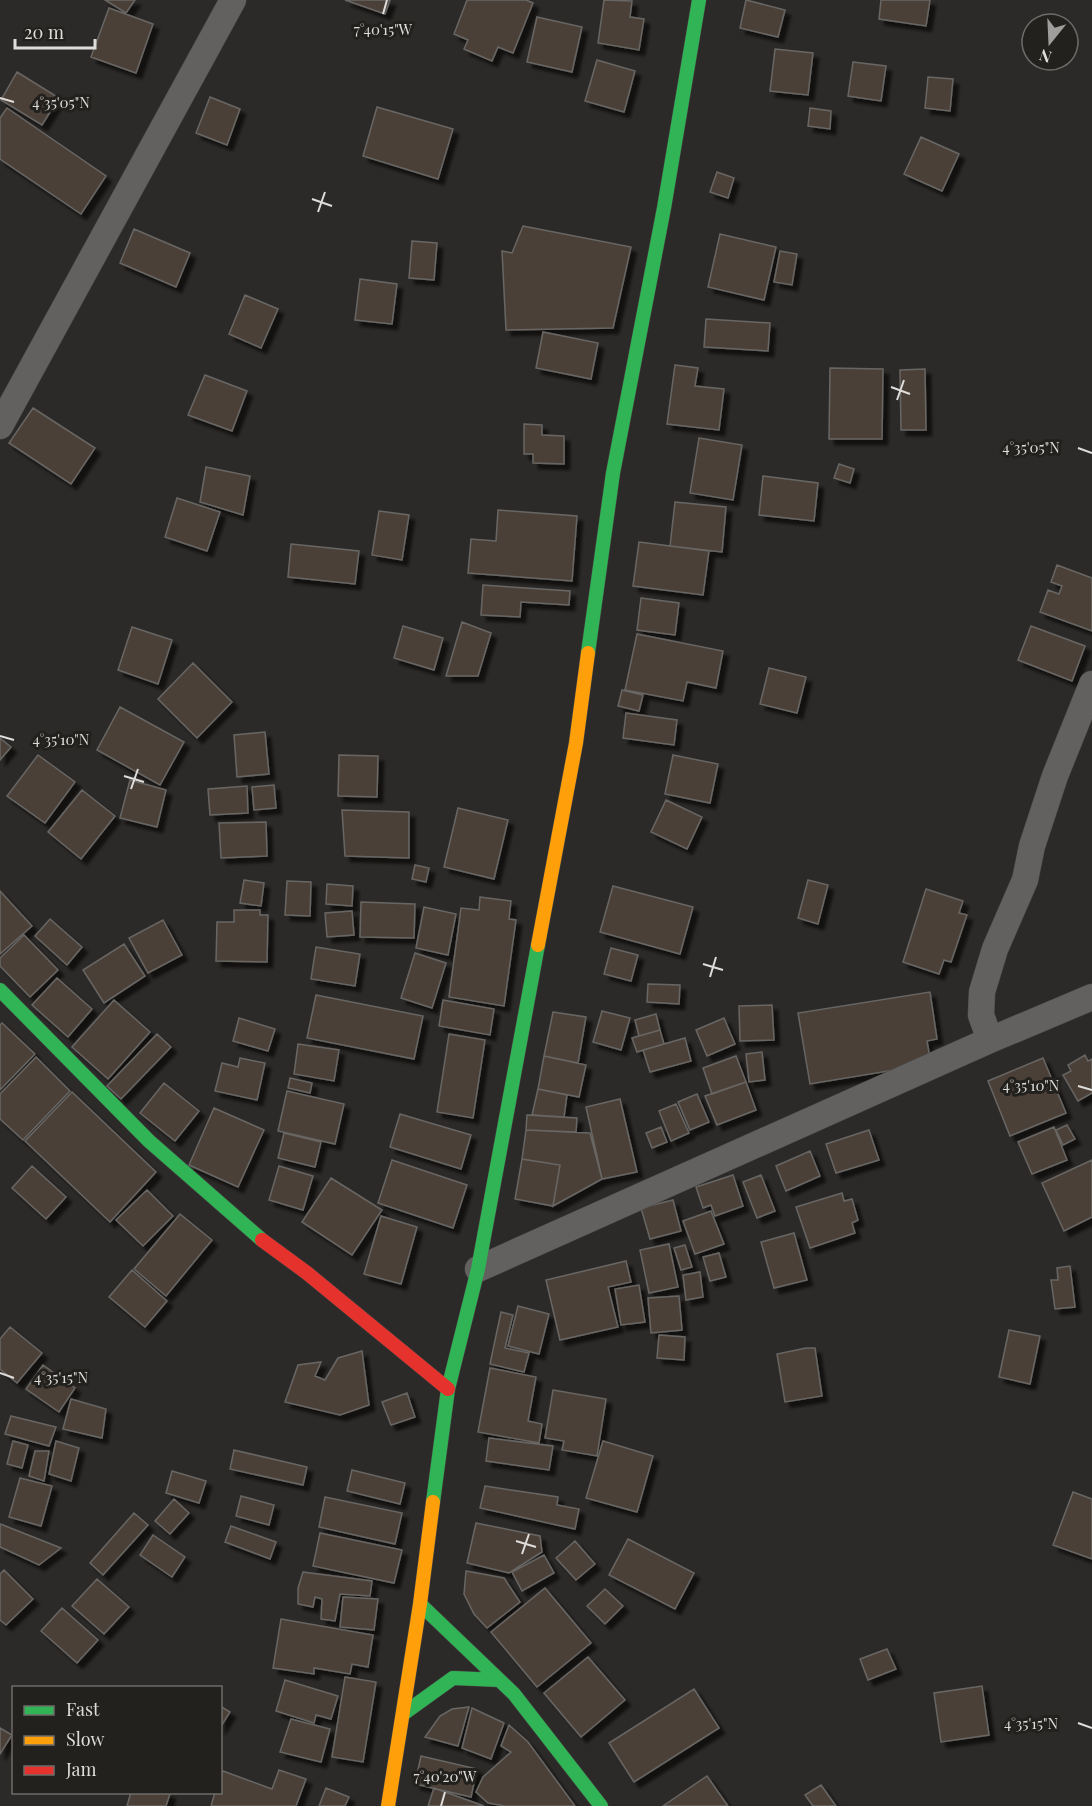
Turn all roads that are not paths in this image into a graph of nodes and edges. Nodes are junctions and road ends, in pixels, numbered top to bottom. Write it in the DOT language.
graph roads {
  1 [pos="233,0"];
  2 [pos="699,0"];
  3 [pos="0,426"];
  4 [pos="1092,684"];
  5 [pos="0,990"];
  6 [pos="1092,997"];
  7 [pos="990,1040"];
  8 [pos="478,1269"];
  9 [pos="448,1389"];
  10 [pos="420,1604"];
  11 [pos="499,1680"];
  12 [pos="403,1714"];
  13 [pos="388,1806"];
  14 [pos="602,1806"];
  1 -- 3 [label="street"];
  2 -- 8 [label="main road"];
  4 -- 7 [label="street"];
  5 -- 9 [label="main road"];
  6 -- 7 [label="street"];
  7 -- 8 [label="street"];
  8 -- 9 [label="main road"];
  9 -- 10 [label="main road"];
  10 -- 11 [label="main road"];
  10 -- 12 [label="main road"];
  11 -- 12 [label="main road"];
  11 -- 14 [label="main road"];
  12 -- 13 [label="main road"];
}
